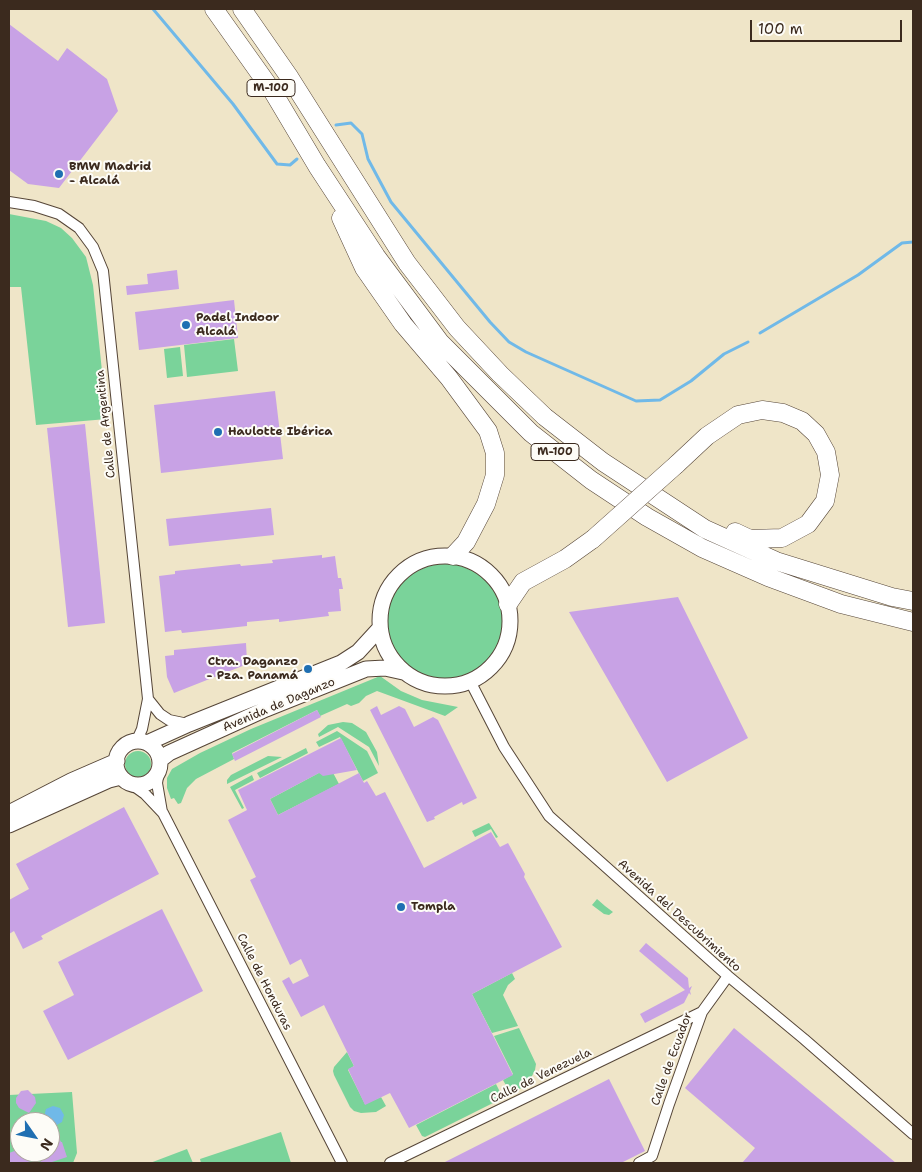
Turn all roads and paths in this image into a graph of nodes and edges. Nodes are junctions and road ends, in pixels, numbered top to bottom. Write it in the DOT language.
graph roads {
  1 [pos="214,9"];
  2 [pos="242,9"];
  3 [pos="317,166"];
  4 [pos="9,202"];
  5 [pos="662,500"];
  6 [pos="453,556"];
  7 [pos="913,601"];
  8 [pos="508,604"];
  9 [pos="913,622"];
  10 [pos="380,628"];
  11 [pos="403,672"];
  12 [pos="470,682"];
  13 [pos="148,699"];
  14 [pos="189,724"];
  15 [pos="141,743"];
  16 [pos="117,760"];
  17 [pos="160,766"];
  18 [pos="126,781"];
  19 [pos="9,813"];
  20 [pos="162,813"];
  21 [pos="9,825"];
  22 [pos="728,976"];
  23 [pos="702,1012"];
  24 [pos="913,1134"];
  25 [pos="342,1163"];
  26 [pos="390,1163"];
  27 [pos="639,1163"];
  1 -- 3 [label="highway, M-100"];
  2 -- 5 [label="highway, M-100"];
  3 -- 6 [label="highway"];
  3 -- 9 [label="highway, M-100"];
  4 -- 13 [label="street, Calle de Argentina"];
  5 -- 7 [label="highway, M-100"];
  5 -- 8 [label="highway, bridge"];
  6 -- 8 [label="main road"];
  6 -- 10 [label="main road"];
  8 -- 12 [label="main road"];
  10 -- 11 [label="main road"];
  10 -- 14 [label="main road, Avenida de Daganzo"];
  11 -- 12 [label="main road"];
  11 -- 17 [label="main road, Avenida de Daganzo"];
  12 -- 22 [label="street, Avenida del Descubrimiento"];
  13 -- 14 [label="street"];
  13 -- 15 [label="street, Calle de Argentina"];
  14 -- 15 [label="main road, Avenida de Daganzo"];
  15 -- 16 [label="main road"];
  15 -- 17 [label="main road"];
  16 -- 18 [label="main road"];
  16 -- 19 [label="main road"];
  17 -- 18 [label="main road"];
  17 -- 20 [label="street, Calle de Honduras"];
  18 -- 20 [label="street, Calle de Honduras"];
  18 -- 21 [label="main road"];
  20 -- 25 [label="street, Calle de Honduras"];
  22 -- 23 [label="street, Calle de Ecuador"];
  22 -- 24 [label="street, Avenida del Descubrimiento"];
  23 -- 26 [label="street, Calle de Venezuela"];
  23 -- 27 [label="street, Calle de Ecuador"];
}
